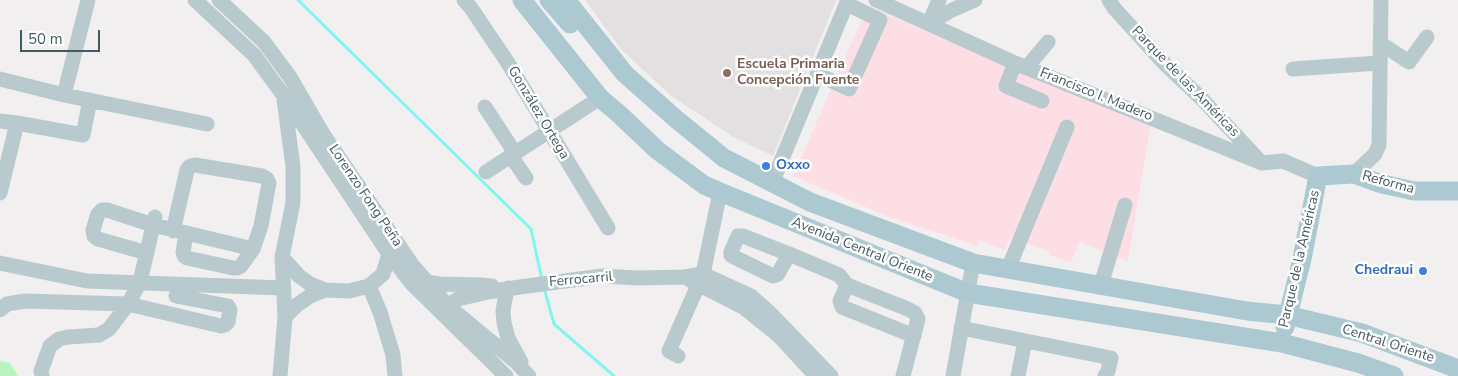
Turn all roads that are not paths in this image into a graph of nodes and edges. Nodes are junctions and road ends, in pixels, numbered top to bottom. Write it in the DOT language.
graph roads {
  1 [pos="88,0"];
  2 [pos="195,0"];
  3 [pos="219,0"];
  4 [pos="464,0"];
  5 [pos="522,0"];
  6 [pos="533,0"];
  7 [pos="549,0"];
  8 [pos="566,0"];
  9 [pos="939,0"];
  10 [pos="975,0"];
  11 [pos="1109,0"];
  12 [pos="1381,0"];
  13 [pos="847,2"];
  14 [pos="885,2"];
  15 [pos="929,23"];
  16 [pos="1427,37"];
  17 [pos="264,42"];
  18 [pos="1048,42"];
  19 [pos="1380,43"];
  20 [pos="254,55"];
  21 [pos="1379,63"];
  22 [pos="1021,65"];
  23 [pos="1293,69"];
  24 [pos="817,74"];
  25 [pos="0,79"];
  26 [pos="64,95"];
  27 [pos="284,96"];
  28 [pos="600,98"];
  29 [pos="90,100"];
  30 [pos="1042,101"];
  31 [pos="485,106"];
  32 [pos="620,114"];
  33 [pos="0,121"];
  34 [pos="17,123"];
  35 [pos="207,124"];
  36 [pos="1067,127"];
  37 [pos="549,131"];
  38 [pos="318,138"];
  39 [pos="291,150"];
  40 [pos="513,154"];
  41 [pos="724,158"];
  42 [pos="1262,163"];
  43 [pos="486,172"];
  44 [pos="1354,174"];
  45 [pos="1318,176"];
  46 [pos="526,178"];
  47 [pos="772,183"];
  48 [pos="1458,191"];
  49 [pos="720,192"];
  50 [pos="0,193"];
  51 [pos="1125,204"];
  52 [pos="154,221"];
  53 [pos="608,228"];
  54 [pos="180,232"];
  55 [pos="391,233"];
  56 [pos="253,249"];
  57 [pos="147,253"];
  58 [pos="389,254"];
  59 [pos="789,254"];
  60 [pos="282,257"];
  61 [pos="0,263"];
  62 [pos="972,263"];
  63 [pos="1008,269"];
  64 [pos="701,279"];
  65 [pos="140,282"];
  66 [pos="426,282"];
  67 [pos="1101,285"];
  68 [pos="370,286"];
  69 [pos="847,286"];
  70 [pos="284,288"];
  71 [pos="514,288"];
  72 [pos="178,290"];
  73 [pos="325,290"];
  74 [pos="968,293"];
  75 [pos="128,304"];
  76 [pos="445,309"];
  77 [pos="0,310"];
  78 [pos="168,314"];
  79 [pos="1287,315"];
  80 [pos="285,317"];
  81 [pos="961,328"];
  82 [pos="914,336"];
  83 [pos="1025,341"];
  84 [pos="1282,343"];
  85 [pos="678,356"];
  86 [pos="1458,369"];
  87 [pos="528,375"];
  88 [pos="42,376"];
  89 [pos="280,376"];
  90 [pos="395,376"];
  91 [pos="506,376"];
  92 [pos="816,376"];
  93 [pos="831,376"];
  94 [pos="903,376"];
  95 [pos="953,376"];
  96 [pos="1018,376"];
  97 [pos="1105,376"];
  98 [pos="1394,376"];
  1 -- 26 [label="street"];
  2 -- 20 [label="street, Lorenzo Fong Peña"];
  3 -- 17 [label="street, Lorenzo Fong Peña"];
  4 -- 37 [label="street, González Ortega"];
  5 -- 28 [label="main road, Avenida Central Oriente"];
  6 -- 32 [label="main road"];
  7 -- 41 [label="main road"];
  8 -- 41 [label="main road, Avenida Central Oriente"];
  9 -- 15 [label="street"];
  10 -- 15 [label="street"];
  11 -- 42 [label="street, Parque de las Américas"];
  12 -- 19 [label="street"];
  13 -- 24 [label="street"];
  13 -- 24 [label="street"];
  14 -- 15 [label="street, Francisco I. Madero"];
  15 -- 22 [label="street, Francisco I. Madero"];
  16 -- 19 [label="street"];
  17 -- 20 [label="street"];
  17 -- 38 [label="street, Lorenzo Fong Peña"];
  18 -- 22 [label="street"];
  19 -- 21 [label="street"];
  20 -- 27 [label="street, Lorenzo Fong Peña"];
  21 -- 23 [label="street"];
  21 -- 44 [label="street"];
  22 -- 30 [label="street"];
  22 -- 42 [label="street, Francisco I. Madero"];
  24 -- 47 [label="street"];
  25 -- 26 [label="street"];
  26 -- 29 [label="street"];
  27 -- 38 [label="street, Lorenzo Fong Peña"];
  27 -- 39 [label="street"];
  28 -- 32 [label="main road, Avenida Central Oriente"];
  28 -- 37 [label="street"];
  29 -- 34 [label="street"];
  29 -- 35 [label="street"];
  31 -- 40 [label="street"];
  32 -- 49 [label="main road, Avenida Central Oriente"];
  33 -- 34 [label="street"];
  34 -- 50 [label="street"];
  36 -- 63 [label="street"];
  37 -- 40 [label="street"];
  37 -- 53 [label="street, González Ortega"];
  38 -- 39 [label="street"];
  38 -- 55 [label="street, Lorenzo Fong Peña"];
  38 -- 58 [label="street, Lorenzo Fong Peña"];
  39 -- 60 [label="street"];
  40 -- 43 [label="street"];
  40 -- 46 [label="street"];
  41 -- 47 [label="main road, Avenida Central Oriente"];
  42 -- 45 [label="street, Francisco I. Madero"];
  44 -- 45 [label="main road, Reforma"];
  44 -- 48 [label="main road, Reforma"];
  45 -- 79 [label="main road, Parque de la Américas"];
  47 -- 62 [label="main road, Avenida Central Oriente"];
  49 -- 64 [label="street"];
  49 -- 74 [label="main road, Avenida Central Oriente"];
  51 -- 67 [label="street"];
  52 -- 54 [label="street"];
  52 -- 57 [label="street"];
  52 -- 57 [label="street"];
  54 -- 56 [label="street"];
  54 -- 56 [label="street"];
  54 -- 56 [label="street"];
  55 -- 58 [label="street"];
  55 -- 66 [label="street, Lorenzo Fong Peña"];
  57 -- 65 [label="street"];
  58 -- 68 [label="street"];
  58 -- 76 [label="street, Lorenzo Fong Peña"];
  59 -- 69 [label="street"];
  60 -- 70 [label="street"];
  60 -- 73 [label="street"];
  61 -- 65 [label="street"];
  62 -- 63 [label="main road, Avenida Central Oriente"];
  62 -- 74 [label="street"];
  63 -- 67 [label="main road, Avenida Central Oriente"];
  64 -- 71 [label="street, Ferrocarril"];
  64 -- 85 [label="street"];
  64 -- 92 [label="street, Ferrocarril"];
  64 -- 93 [label="street, Ferrocarril"];
  65 -- 72 [label="street"];
  65 -- 75 [label="street"];
  66 -- 71 [label="street, Ferrocarril"];
  66 -- 76 [label="street, Lorenzo Fong Peña"];
  67 -- 79 [label="main road, Avenida Central Oriente"];
  68 -- 73 [label="street"];
  68 -- 90 [label="street"];
  69 -- 82 [label="street"];
  69 -- 82 [label="street"];
  70 -- 72 [label="street"];
  70 -- 80 [label="street"];
  71 -- 76 [label="street, Ferrocarril"];
  71 -- 87 [label="street"];
  72 -- 78 [label="street"];
  72 -- 78 [label="street"];
  73 -- 80 [label="street"];
  74 -- 81 [label="street"];
  74 -- 84 [label="main road, Avenida Central Oriente"];
  75 -- 77 [label="street"];
  75 -- 78 [label="street"];
  75 -- 88 [label="street"];
  76 -- 87 [label="street, Lorenzo Fong Peña"];
  76 -- 91 [label="street, Lorenzo Fong Peña"];
  79 -- 84 [label="main road, Parque de la Américas"];
  79 -- 86 [label="main road, Central Oriente"];
  80 -- 89 [label="street"];
  81 -- 83 [label="street"];
  81 -- 95 [label="street"];
  82 -- 94 [label="street"];
  83 -- 96 [label="street"];
  83 -- 97 [label="street"];
  84 -- 98 [label="main road, Central Oriente"];
}
